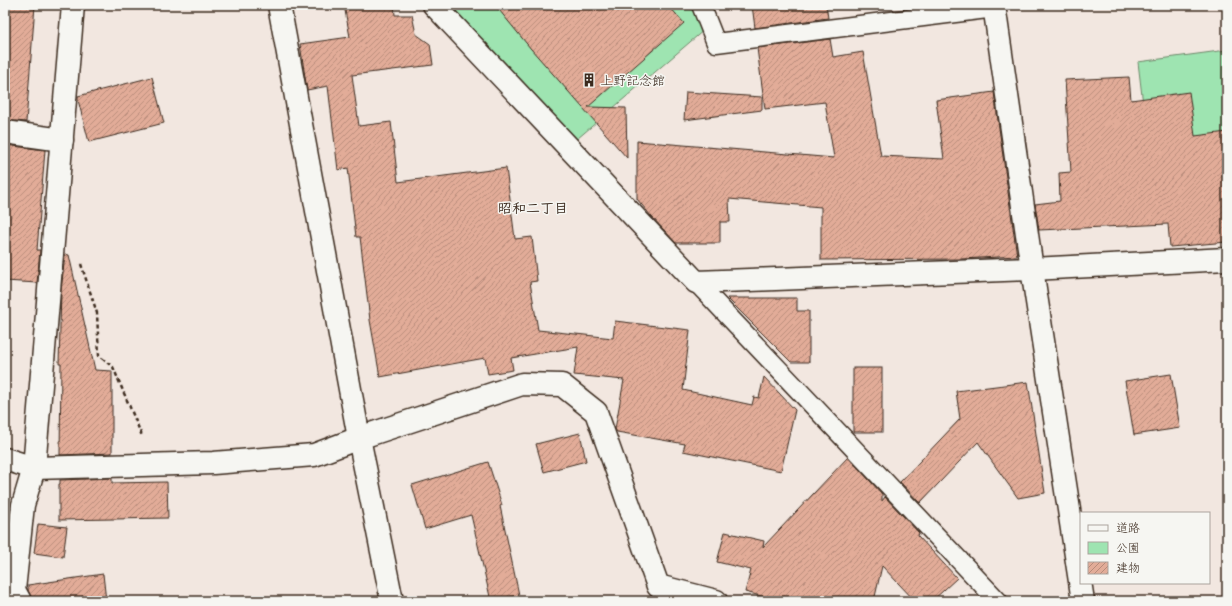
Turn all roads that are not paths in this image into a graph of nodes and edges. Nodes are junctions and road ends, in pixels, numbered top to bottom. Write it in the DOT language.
graph roads {
  1 [pos="73,5"];
  2 [pos="279,5"];
  3 [pos="434,5"];
  4 [pos="701,5"];
  5 [pos="995,7"];
  6 [pos="5,132"];
  7 [pos="62,140"];
  8 [pos="1227,259"];
  9 [pos="1032,269"];
  10 [pos="696,282"];
  11 [pos="359,438"];
  12 [pos="5,459"];
  13 [pos="34,468"];
  14 [pos="1080,581"];
  15 [pos="1080,584"];
  16 [pos="14,597"];
  17 [pos="392,601"];
  18 [pos="716,601"];
  19 [pos="998,601"];
  20 [pos="1083,601"];
  1 -- 7 [label="street"];
  2 -- 11 [label="street"];
  3 -- 10 [label="street"];
  4 -- 5 [label="lane"];
  5 -- 9 [label="street"];
  6 -- 7 [label="street"];
  7 -- 13 [label="street"];
  8 -- 9 [label="street"];
  9 -- 10 [label="street"];
  9 -- 14 [label="street"];
  10 -- 19 [label="lane"];
  11 -- 13 [label="street"];
  11 -- 17 [label="street"];
  11 -- 18 [label="street"];
  12 -- 13 [label="street"];
  13 -- 16 [label="street"];
  15 -- 20 [label="street"];
}
